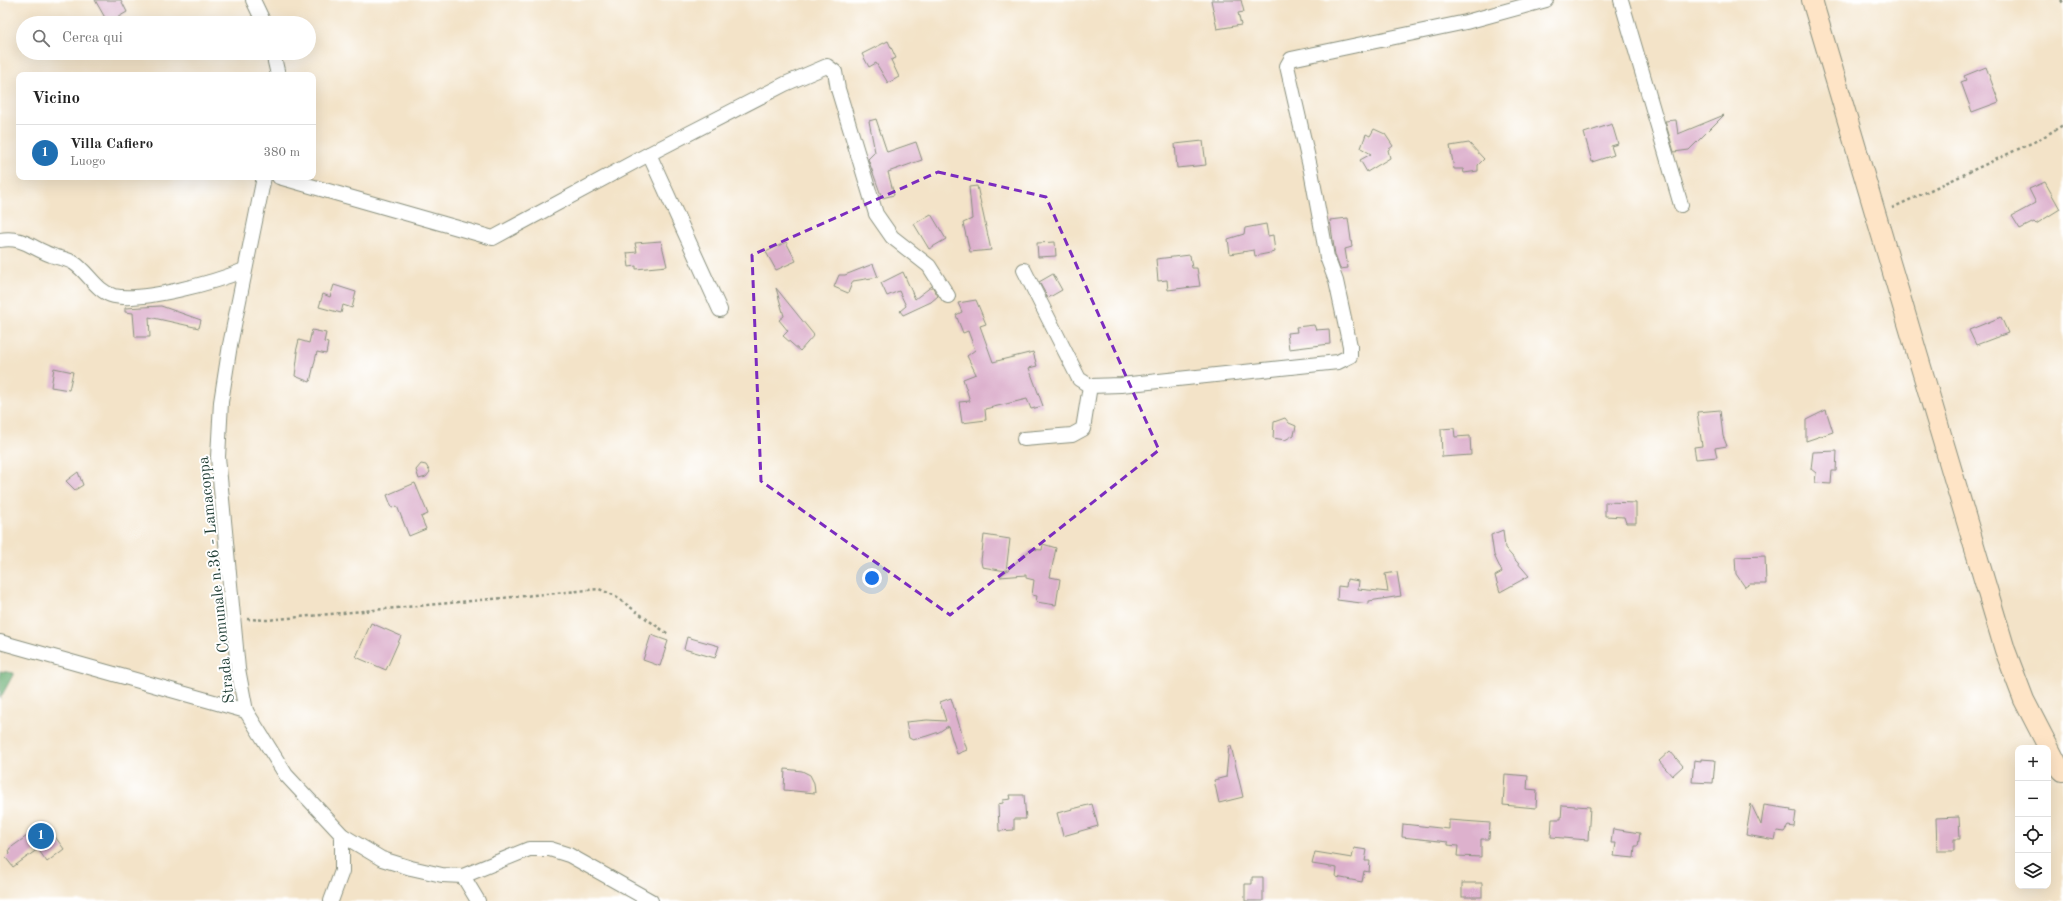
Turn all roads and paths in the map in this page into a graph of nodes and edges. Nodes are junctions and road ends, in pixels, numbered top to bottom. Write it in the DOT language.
graph roads {
  1 [pos="253,0"];
  2 [pos="1546,0"];
  3 [pos="1621,0"];
  4 [pos="1812,0"];
  5 [pos="2061,0"];
  6 [pos="2063,3"];
  7 [pos="261,16"];
  8 [pos="275,60"];
  9 [pos="277,72"];
  10 [pos="2063,126"];
  11 [pos="649,154"];
  12 [pos="263,180"];
  13 [pos="290,180"];
  14 [pos="1681,205"];
  15 [pos="1877,215"];
  16 [pos="0,240"];
  17 [pos="244,270"];
  18 [pos="1024,270"];
  19 [pos="948,296"];
  20 [pos="720,310"];
  21 [pos="1090,386"];
  22 [pos="1024,439"];
  23 [pos="233,618"];
  24 [pos="668,634"];
  25 [pos="0,642"];
  26 [pos="246,711"];
  27 [pos="2063,771"];
  28 [pos="342,835"];
  29 [pos="463,876"];
  30 [pos="331,901"];
  31 [pos="478,901"];
  32 [pos="651,901"];
  1 -- 7 [label="street"];
  2 -- 21 [label="street"];
  3 -- 14 [label="street"];
  4 -- 15 [label="main road"];
  5 -- 6 [label="path"];
  8 -- 9 [label="street"];
  10 -- 15 [label="path"];
  11 -- 13 [label="street"];
  11 -- 19 [label="street"];
  11 -- 20 [label="street"];
  12 -- 17 [label="street, Strada Comunale n.36 - Lamacoppa"];
  15 -- 27 [label="main road"];
  16 -- 17 [label="street"];
  17 -- 23 [label="street, Strada Comunale n.36 - Lamacoppa"];
  18 -- 21 [label="street"];
  21 -- 22 [label="street"];
  23 -- 24 [label="path"];
  23 -- 26 [label="street, Strada Comunale n.36 - Lamacoppa"];
  25 -- 26 [label="street"];
  26 -- 28 [label="street, Strada Comunale n.36 - Lamacoppa"];
  28 -- 29 [label="street, Strada Comunale n.36 - Lamacoppa"];
  28 -- 30 [label="street"];
  29 -- 31 [label="street"];
  29 -- 32 [label="street"];
}
